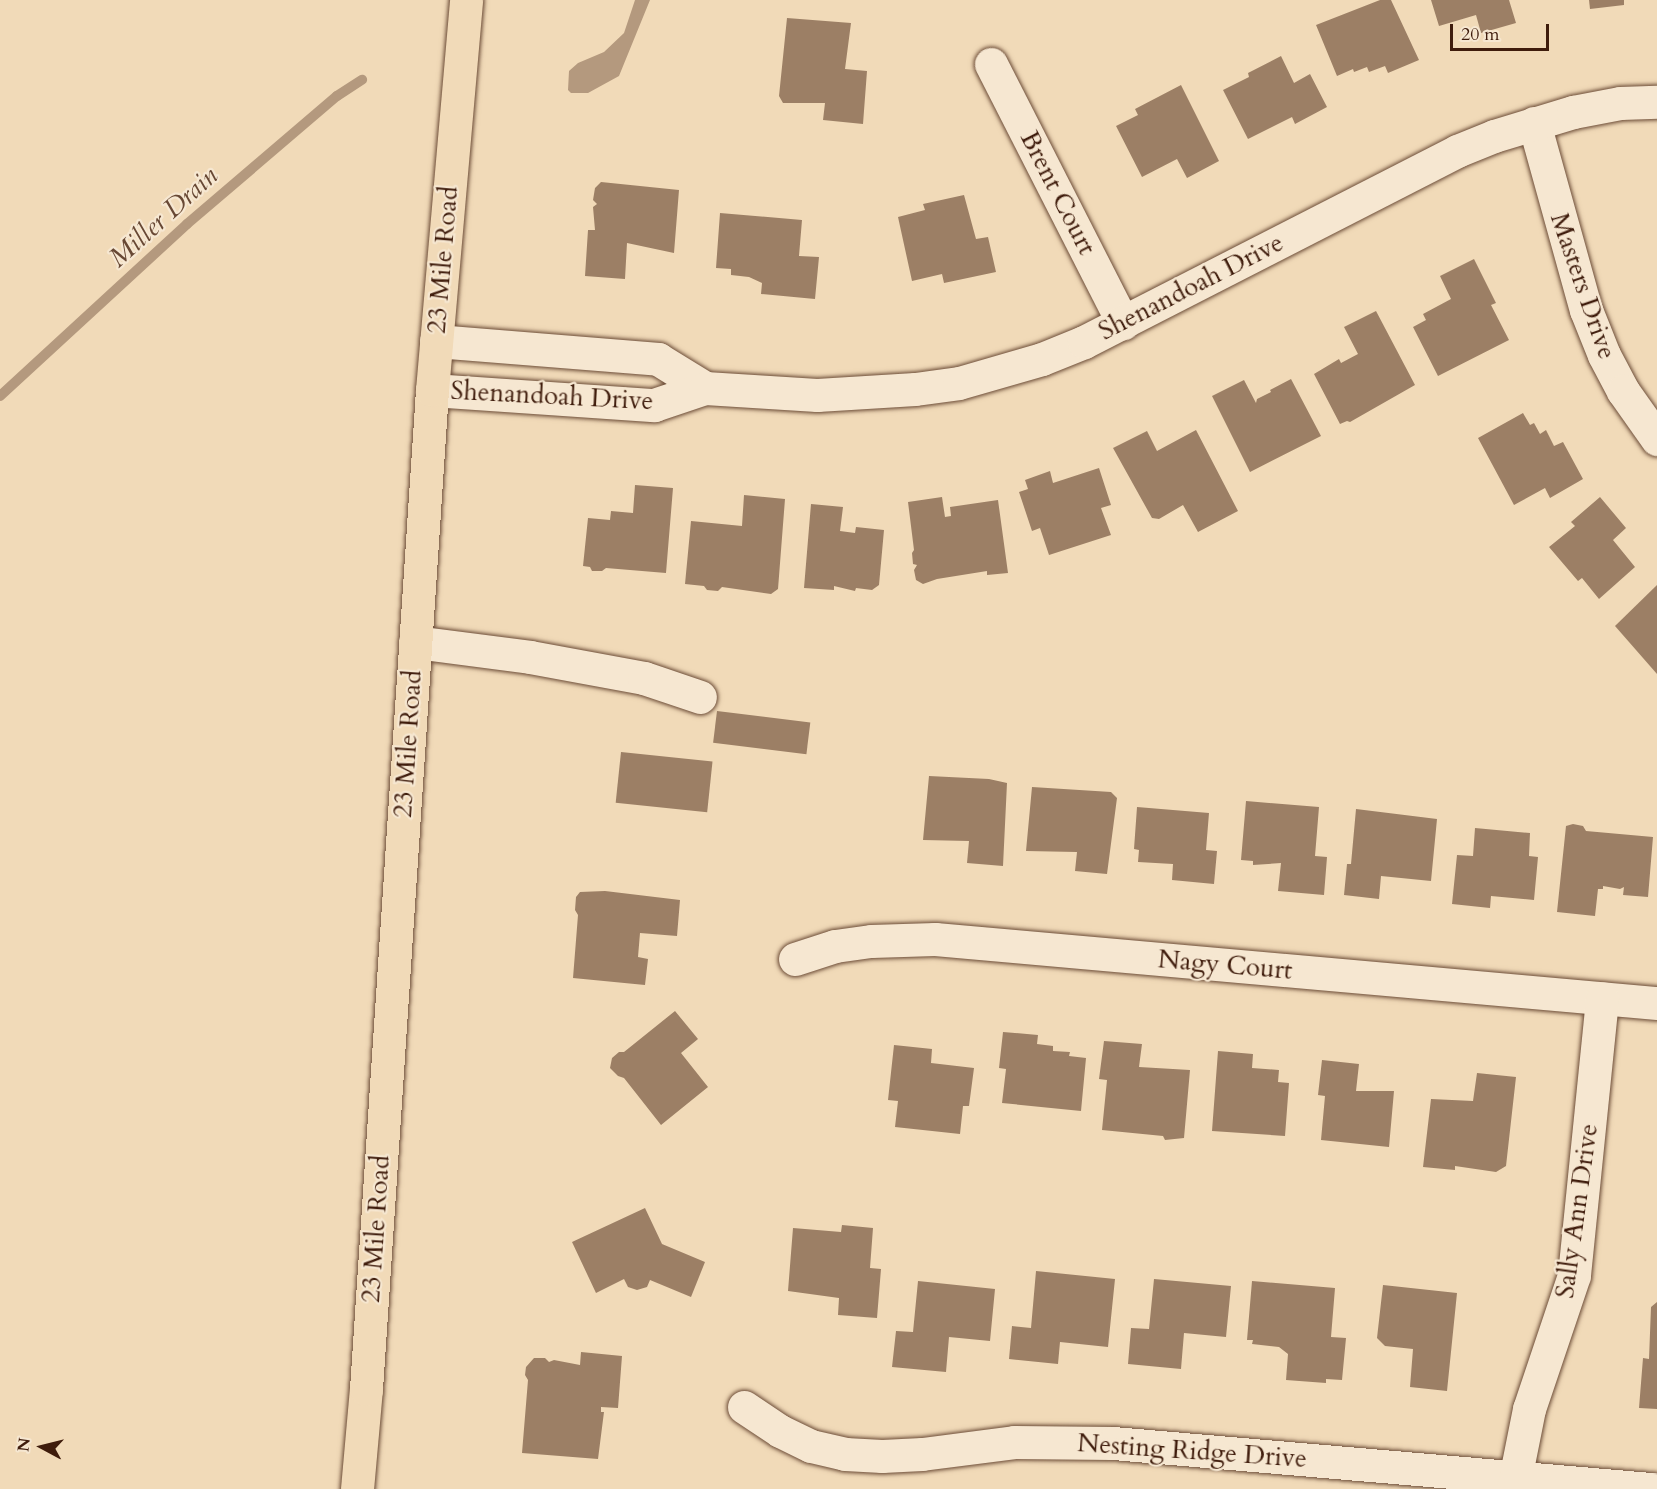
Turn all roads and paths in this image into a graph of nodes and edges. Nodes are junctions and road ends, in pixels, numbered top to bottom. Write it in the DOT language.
graph roads {
  1 [pos="466,0"];
  2 [pos="991,64"];
  3 [pos="1657,102"];
  4 [pos="1534,123"];
  5 [pos="1123,323"];
  6 [pos="436,340"];
  7 [pos="705,388"];
  8 [pos="432,390"];
  9 [pos="1657,439"];
  10 [pos="415,642"];
  11 [pos="700,697"];
  12 [pos="795,959"];
  13 [pos="1602,998"];
  14 [pos="1657,1003"];
  15 [pos="744,1407"];
  16 [pos="1514,1483"];
  17 [pos="357,1489"];
  18 [pos="1651,1489"];
  1 -- 6 [label="main road, 23 Mile Road"];
  2 -- 5 [label="street, Brent Court"];
  3 -- 4 [label="street, Shenandoah Drive"];
  4 -- 5 [label="street, Shenandoah Drive"];
  4 -- 9 [label="street, Masters Drive"];
  5 -- 7 [label="street, Shenandoah Drive"];
  6 -- 7 [label="street, Shenandoah Drive"];
  6 -- 8 [label="main road, 23 Mile Road"];
  7 -- 8 [label="street, Shenandoah Drive"];
  8 -- 10 [label="main road, 23 Mile Road"];
  10 -- 11 [label="street"];
  10 -- 17 [label="main road, 23 Mile Road"];
  12 -- 13 [label="street, Nagy Court"];
  13 -- 14 [label="street, Nagy Court"];
  13 -- 16 [label="street, Sally Ann Drive"];
  15 -- 16 [label="street, Nesting Ridge Drive"];
  16 -- 18 [label="street, Nesting Ridge Drive"];
}
